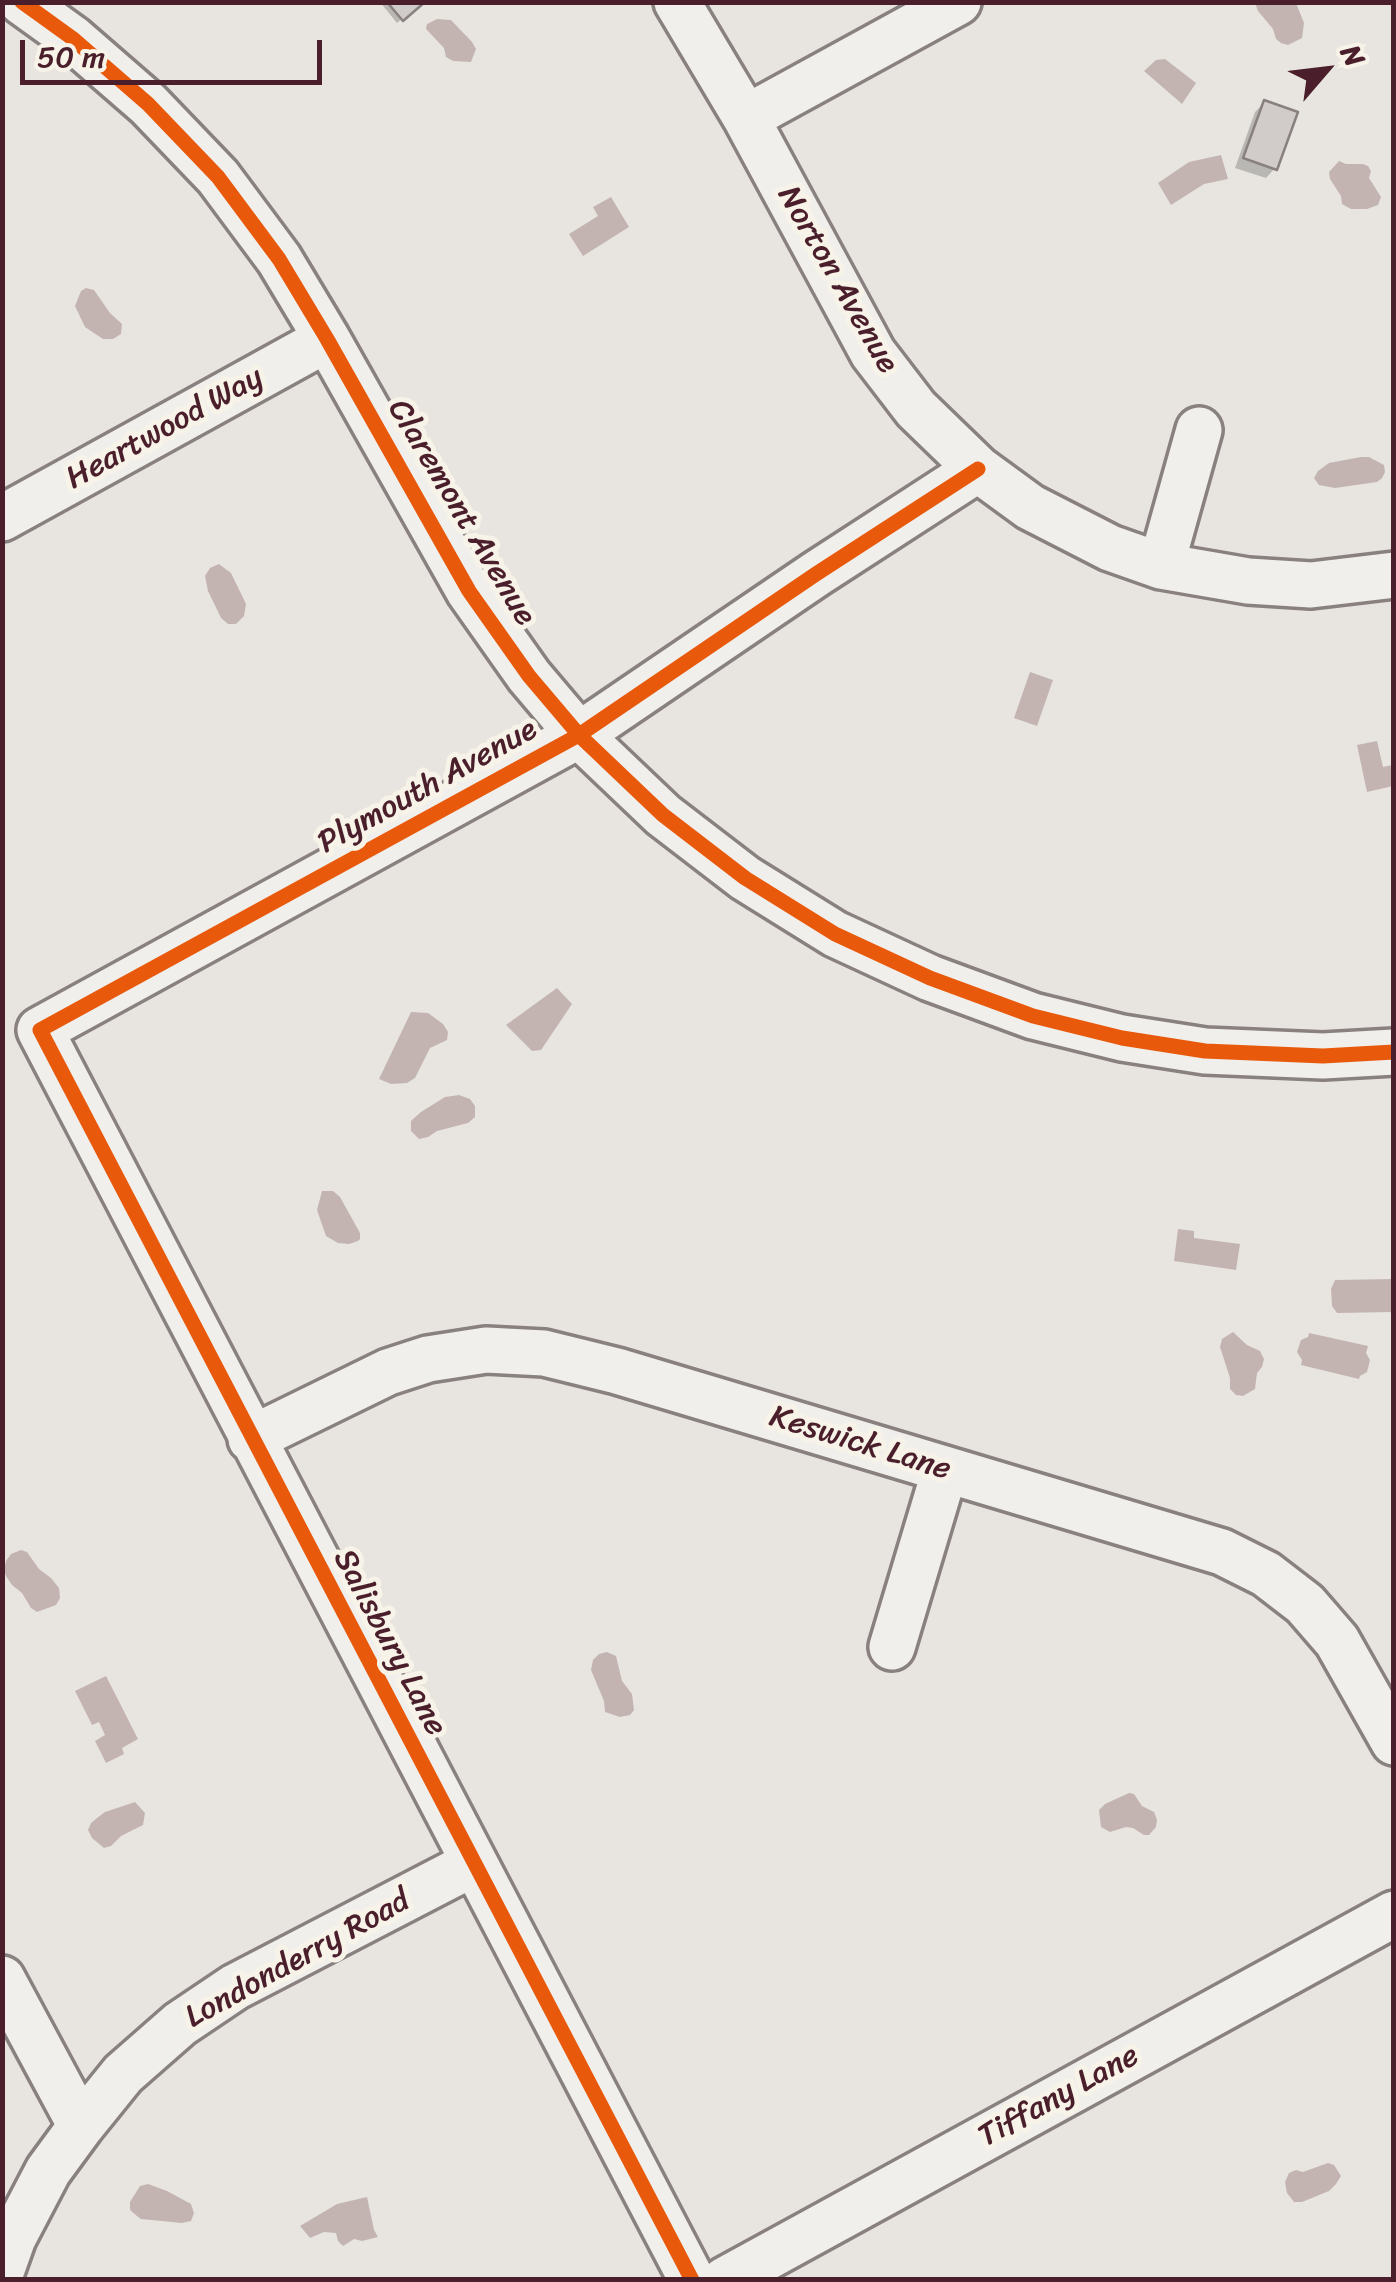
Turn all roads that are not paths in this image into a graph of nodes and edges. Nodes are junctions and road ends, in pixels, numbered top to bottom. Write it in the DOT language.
graph roads {
  1 [pos="22,2"];
  2 [pos="677,2"];
  3 [pos="958,2"];
  4 [pos="746,118"];
  5 [pos="328,340"];
  6 [pos="1199,430"];
  7 [pos="978,469"];
  8 [pos="2,518"];
  9 [pos="1161,566"];
  10 [pos="1394,575"];
  11 [pos="579,735"];
  12 [pos="40,1030"];
  13 [pos="1394,1052"];
  14 [pos="252,1439"];
  15 [pos="945,1470"];
  16 [pos="892,1647"];
  17 [pos="1394,1742"];
  18 [pos="474,1863"];
  19 [pos="1394,1914"];
  20 [pos="2,1978"];
  21 [pos="81,2126"];
  22 [pos="2,2269"];
  23 [pos="692,2280"];
  24 [pos="724,2280"];
  1 -- 5 [label="street, Claremont Avenue"];
  2 -- 4 [label="street, Norton Avenue"];
  3 -- 4 [label="street"];
  4 -- 7 [label="street, Norton Avenue"];
  5 -- 8 [label="street, Heartwood Way"];
  5 -- 11 [label="street, Claremont Avenue"];
  6 -- 9 [label="street"];
  7 -- 9 [label="street, Norton Avenue"];
  7 -- 11 [label="street, Plymouth Avenue"];
  9 -- 10 [label="street, Norton Avenue"];
  11 -- 12 [label="street, Plymouth Avenue"];
  11 -- 13 [label="street, Claremont Avenue"];
  12 -- 14 [label="street, Salisbury Lane"];
  14 -- 15 [label="street, Keswick Lane"];
  14 -- 18 [label="street, Salisbury Lane"];
  15 -- 16 [label="street"];
  15 -- 17 [label="street, Keswick Lane"];
  18 -- 21 [label="street, Londonderry Road"];
  18 -- 23 [label="street, Salisbury Lane"];
  19 -- 24 [label="street, Tiffany Lane"];
  20 -- 21 [label="street"];
  21 -- 22 [label="street, Londonderry Road"];
}
